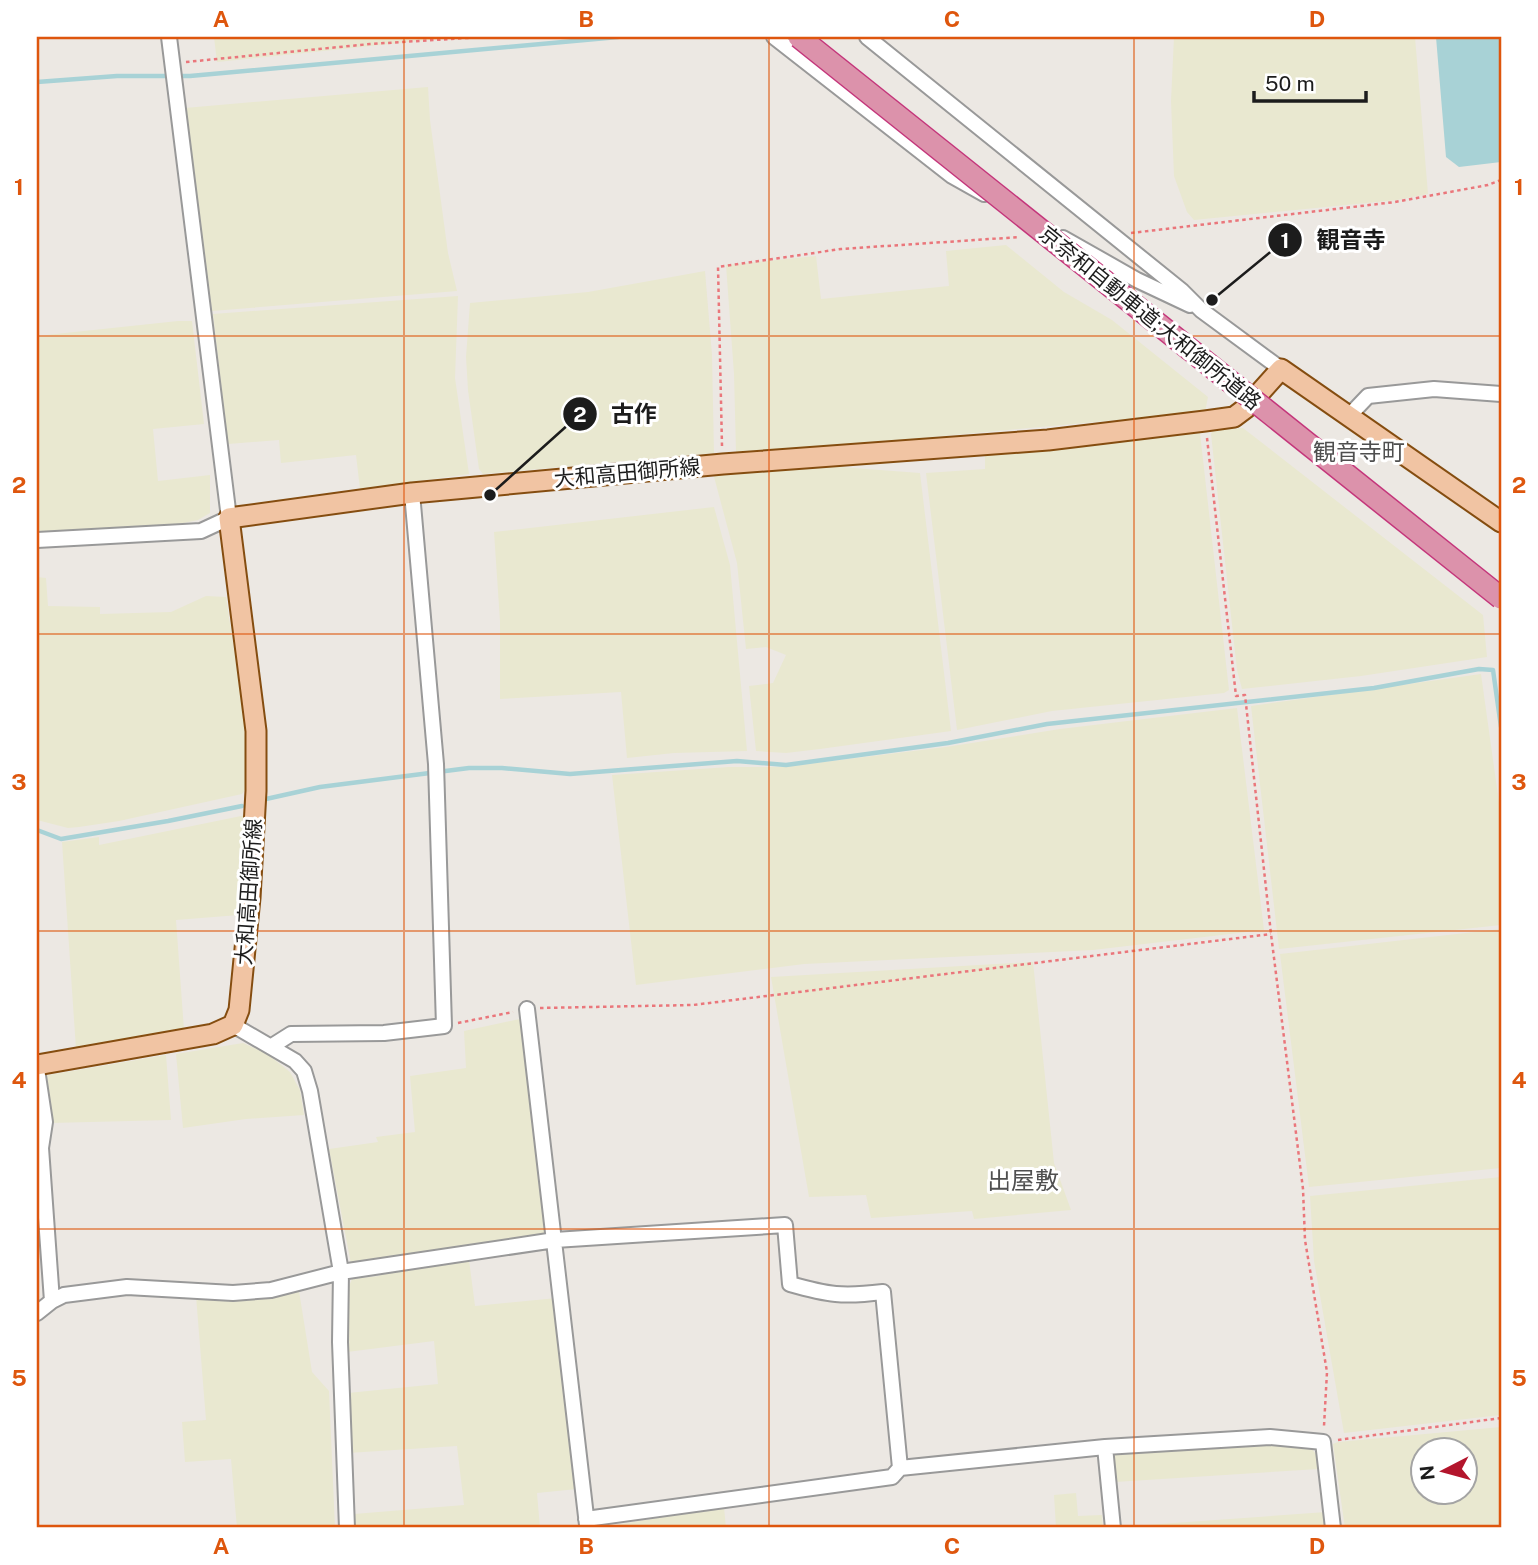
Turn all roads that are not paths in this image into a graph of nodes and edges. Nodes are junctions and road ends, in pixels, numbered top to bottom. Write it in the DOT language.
graph roads {
  1 [pos="169,37"];
  2 [pos="774,37"];
  3 [pos="799,37"];
  4 [pos="867,37"];
  5 [pos="1201,310"];
  6 [pos="1281,369"];
  7 [pos="1501,394"];
  8 [pos="1348,418"];
  9 [pos="412,493"];
  10 [pos="229,518"];
  11 [pos="1501,522"];
  12 [pos="37,540"];
  13 [pos="1501,598"];
  14 [pos="527,1009"];
  15 [pos="233,1025"];
  16 [pos="272,1046"];
  17 [pos="37,1067"];
  18 [pos="555,1240"];
  19 [pos="341,1272"];
  20 [pos="52,1301"];
  21 [pos="37,1313"];
  22 [pos="1105,1447"];
  23 [pos="900,1468"];
  24 [pos="587,1524"];
  25 [pos="347,1528"];
  26 [pos="1113,1528"];
  27 [pos="1333,1528"];
  1 -- 10 [label="street"];
  2 -- 5 [label="street"];
  3 -- 13 [label="highway, 京奈和自動車道;大和御所道路, bridge"];
  4 -- 5 [label="street"];
  5 -- 6 [label="street"];
  6 -- 8 [label="main road"];
  6 -- 9 [label="main road, 大和高田御所線"];
  7 -- 8 [label="street"];
  8 -- 11 [label="main road"];
  9 -- 10 [label="main road, 大和高田御所線"];
  9 -- 16 [label="street"];
  10 -- 12 [label="street"];
  10 -- 15 [label="main road, 大和高田御所線"];
  14 -- 18 [label="street"];
  15 -- 16 [label="street"];
  15 -- 17 [label="main road"];
  16 -- 19 [label="street"];
  17 -- 20 [label="street"];
  18 -- 19 [label="street"];
  18 -- 23 [label="street"];
  18 -- 24 [label="street"];
  19 -- 20 [label="street"];
  19 -- 25 [label="street"];
  20 -- 21 [label="street"];
  22 -- 23 [label="street"];
  22 -- 26 [label="street"];
  22 -- 27 [label="street"];
  23 -- 24 [label="street"];
}
